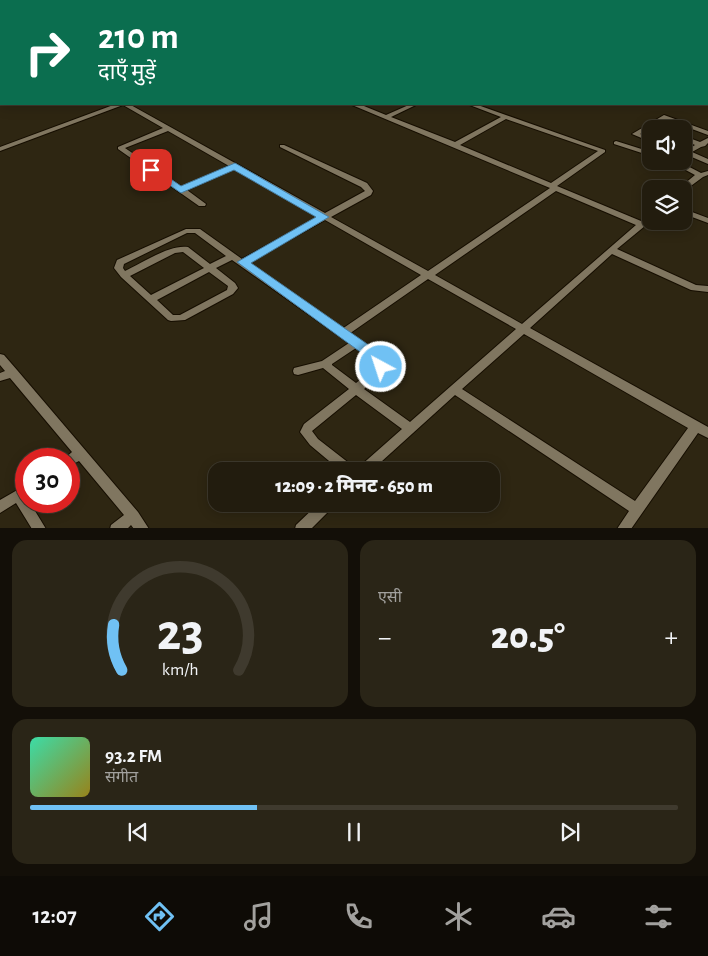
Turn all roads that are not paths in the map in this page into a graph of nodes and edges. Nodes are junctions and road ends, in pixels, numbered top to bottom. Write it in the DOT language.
graph roads {
  1 [pos="118,105"];
  2 [pos="127,105"];
  3 [pos="356,105"];
  4 [pos="408,105"];
  5 [pos="473,105"];
  6 [pos="386,117"];
  7 [pos="506,117"];
  8 [pos="659,120"];
  9 [pos="672,120"];
  10 [pos="692,127"];
  11 [pos="168,128"];
  12 [pos="642,130"];
  13 [pos="708,133"];
  14 [pos="642,137"];
  15 [pos="708,140"];
  16 [pos="692,141"];
  17 [pos="616,143"];
  18 [pos="455,145"];
  19 [pos="704,145"];
  20 [pos="282,146"];
  21 [pos="0,149"];
  22 [pos="692,150"];
  23 [pos="642,151"];
  24 [pos="692,156"];
  25 [pos="708,162"];
  26 [pos="235,166"];
  27 [pos="692,169"];
  28 [pos="704,174"];
  29 [pos="692,182"];
  30 [pos="553,187"];
  31 [pos="181,190"];
  32 [pos="202,204"];
  33 [pos="692,215"];
  34 [pos="324,217"];
  35 [pos="708,221"];
  36 [pos="642,225"];
  37 [pos="642,226"];
  38 [pos="611,250"];
  39 [pos="232,256"];
  40 [pos="243,262"];
  41 [pos="211,268"];
  42 [pos="124,275"];
  43 [pos="427,276"];
  44 [pos="708,289"];
  45 [pos="151,299"];
  46 [pos="522,328"];
  47 [pos="344,333"];
  48 [pos="357,343"];
  49 [pos="0,358"];
  50 [pos="325,364"];
  51 [pos="298,371"];
  52 [pos="13,373"];
  53 [pos="0,377"];
  54 [pos="357,389"];
  55 [pos="456,390"];
  56 [pos="696,426"];
  57 [pos="410,429"];
  58 [pos="708,433"];
  59 [pos="76,448"];
  60 [pos="80,453"];
  61 [pos="339,462"];
  62 [pos="373,462"];
  63 [pos="15,497"];
  64 [pos="0,507"];
  65 [pos="637,508"];
  66 [pos="318,512"];
  67 [pos="32,513"];
  68 [pos="133,516"];
  69 [pos="40,528"];
  70 [pos="116,528"];
  71 [pos="143,528"];
  72 [pos="300,528"];
  73 [pos="623,528"];
  1 -- 21 [label="street"];
  2 -- 11 [label="street"];
  3 -- 6 [label="street"];
  4 -- 6 [label="street"];
  5 -- 7 [label="street"];
  6 -- 18 [label="street"];
  7 -- 18 [label="street"];
  7 -- 30 [label="street"];
  8 -- 9 [label="street"];
  10 -- 13 [label="street"];
  11 -- 26 [label="street"];
  11 -- 31 [label="street"];
  12 -- 14 [label="street"];
  15 -- 19 [label="street"];
  16 -- 19 [label="street"];
  17 -- 23 [label="street"];
  18 -- 30 [label="street"];
  19 -- 22 [label="street"];
  20 -- 34 [label="street"];
  24 -- 25 [label="street"];
  26 -- 31 [label="street"];
  26 -- 34 [label="street"];
  27 -- 28 [label="street"];
  28 -- 29 [label="street"];
  30 -- 36 [label="street"];
  30 -- 43 [label="street"];
  31 -- 32 [label="street"];
  33 -- 35 [label="street"];
  34 -- 40 [label="street"];
  34 -- 43 [label="street"];
  37 -- 38 [label="street"];
  38 -- 44 [label="street"];
  38 -- 46 [label="street"];
  39 -- 40 [label="street"];
  39 -- 41 [label="street"];
  39 -- 42 [label="street"];
  40 -- 47 [label="street"];
  41 -- 42 [label="street"];
  41 -- 45 [label="street"];
  41 -- 45 [label="street"];
  42 -- 45 [label="street"];
  43 -- 46 [label="street"];
  43 -- 47 [label="street"];
  46 -- 55 [label="street"];
  46 -- 56 [label="street"];
  47 -- 48 [label="street"];
  48 -- 50 [label="street"];
  48 -- 54 [label="street"];
  49 -- 52 [label="street"];
  50 -- 51 [label="street"];
  50 -- 54 [label="street"];
  52 -- 53 [label="street"];
  52 -- 59 [label="street"];
  54 -- 57 [label="street"];
  54 -- 61 [label="street"];
  55 -- 57 [label="street"];
  55 -- 65 [label="street"];
  56 -- 58 [label="street"];
  56 -- 65 [label="street"];
  57 -- 62 [label="street"];
  60 -- 68 [label="street"];
  63 -- 64 [label="street"];
  65 -- 73 [label="street"];
  66 -- 72 [label="street"];
  67 -- 69 [label="street"];
  68 -- 70 [label="street"];
  68 -- 71 [label="street"];
}
